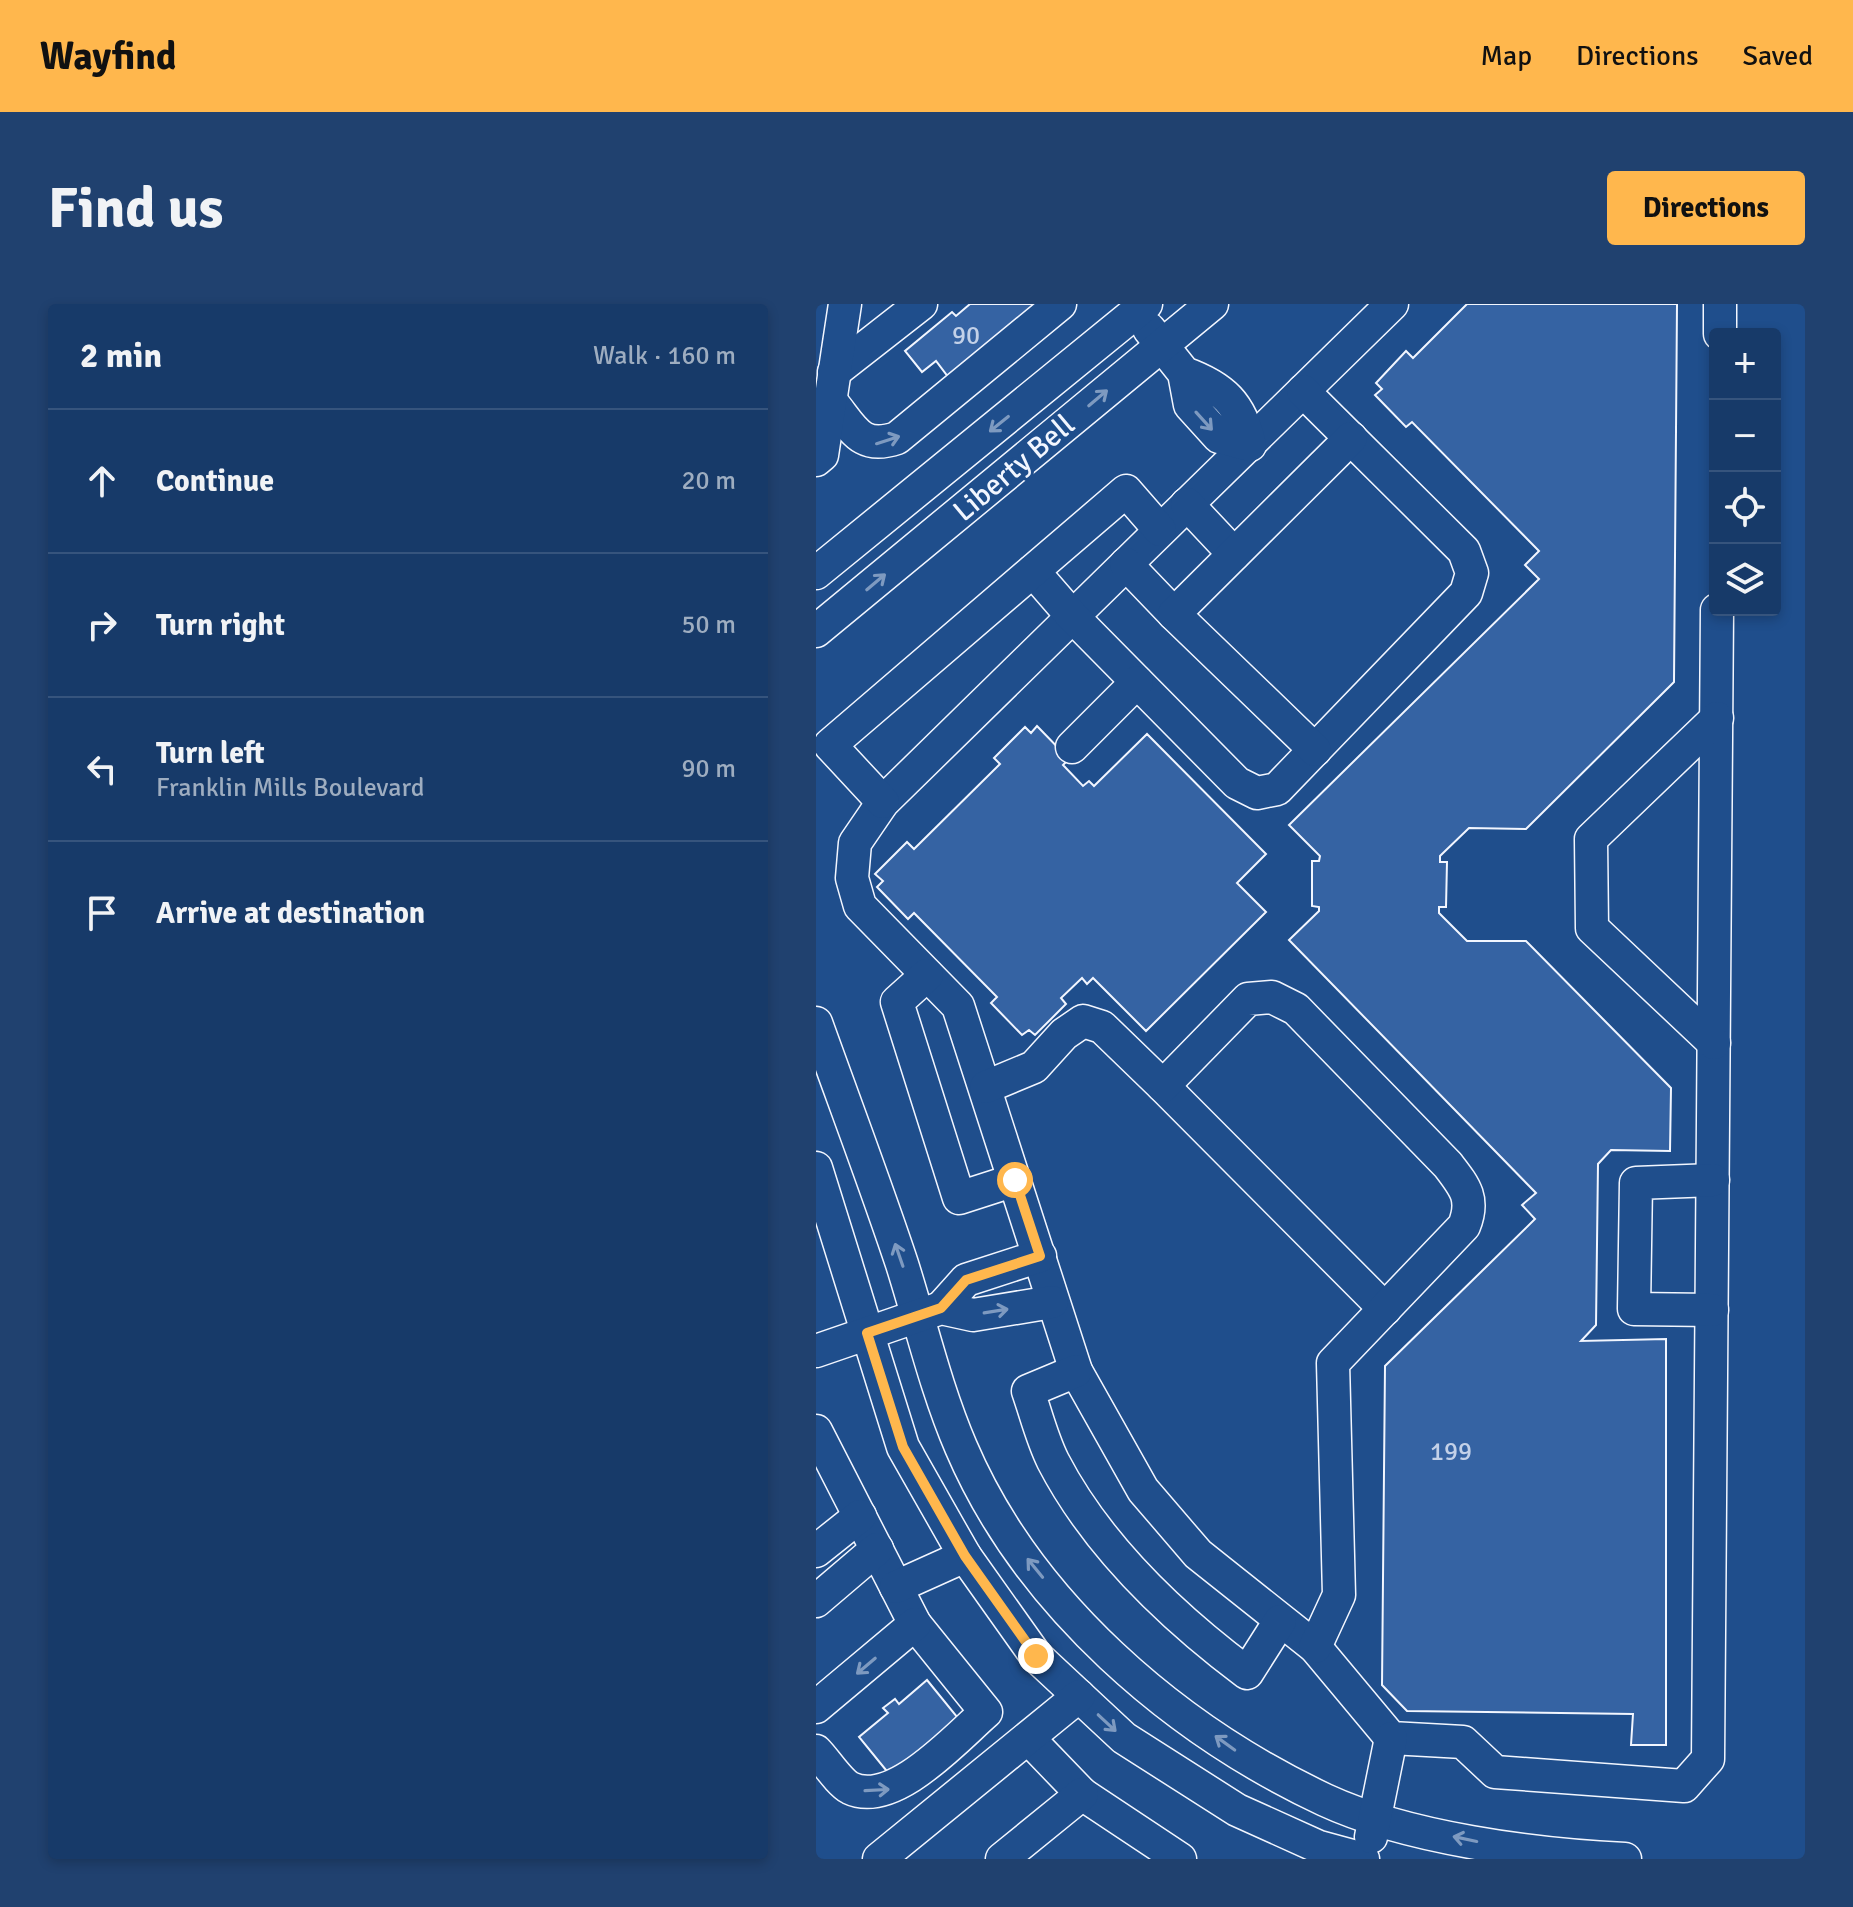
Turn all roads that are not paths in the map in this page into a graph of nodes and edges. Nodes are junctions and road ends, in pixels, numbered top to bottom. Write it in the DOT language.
graph roads {
  1 [pos="845,304"];
  2 [pos="921,304"];
  3 [pos="1060,304"];
  4 [pos="1212,304"];
  5 [pos="1392,304"];
  6 [pos="1720,304"];
  7 [pos="1137,307"];
  8 [pos="1720,328"];
  9 [pos="1162,345"];
  10 [pos="832,386"];
  11 [pos="1303,391"];
  12 [pos="1351,438"];
  13 [pos="1250,445"];
  14 [pos="816,460"];
  15 [pos="1187,504"];
  16 [pos="1160,530"];
  17 [pos="1234,554"];
  18 [pos="1126,564"];
  19 [pos="1033,571"];
  20 [pos="816,573"];
  21 [pos="1174,614"];
  22 [pos="1072,616"];
  23 [pos="1717,616"];
  24 [pos="816,631"];
  25 [pos="1137,682"];
  26 [pos="1717,718"];
  27 [pos="1072,747"];
  28 [pos="1315,750"];
  29 [pos="883,802"];
  30 [pos="927,975"];
  31 [pos="816,1023"];
  32 [pos="1714,1043"];
  33 [pos="1163,1086"];
  34 [pos="986,1087"];
  35 [pos="816,1168"];
  36 [pos="1015,1180"];
  37 [pos="1713,1180"];
  38 [pos="1040,1256"];
  39 [pos="1052,1302"];
  40 [pos="1385,1309"];
  41 [pos="1712,1310"];
  42 [pos="930,1311"];
  43 [pos="867,1333"];
  44 [pos="816,1351"];
  45 [pos="1076,1371"];
  46 [pos="816,1431"];
  47 [pos="860,1516"];
  48 [pos="877,1549"];
  49 [pos="816,1551"];
  50 [pos="965,1556"];
  51 [pos="896,1587"];
  52 [pos="816,1601"];
  53 [pos="1280,1621"];
  54 [pos="915,1624"];
  55 [pos="1315,1647"];
  56 [pos="1079,1696"];
  57 [pos="816,1707"];
  58 [pos="1028,1738"];
  59 [pos="1391,1738"];
  60 [pos="816,1751"];
  61 [pos="1082,1794"];
  62 [pos="1327,1801"];
  63 [pos="1377,1817"];
  64 [pos="913,1849"];
  65 [pos="1318,1853"];
  66 [pos="879,1859"];
  67 [pos="1002,1859"];
  68 [pos="1180,1859"];
  69 [pos="1364,1859"];
  70 [pos="1625,1859"];
  1 -- 10 [label="street"];
  2 -- 10 [label="street"];
  10 -- 3 [label="street, one-way"];
  4 -- 9 [label="street, Liberty Bell"];
  5 -- 11 [label="street"];
  6 -- 8 [label="street"];
  7 -- 9 [label="street"];
  7 -- 20 [label="street, Liberty Bell, one-way"];
  9 -- 13 [label="street"];
  24 -- 9 [label="street, Liberty Bell, one-way"];
  10 -- 14 [label="street"];
  11 -- 12 [label="street"];
  11 -- 13 [label="street"];
  12 -- 17 [label="street"];
  12 -- 28 [label="street"];
  13 -- 15 [label="street"];
  15 -- 16 [label="street"];
  15 -- 17 [label="street"];
  16 -- 18 [label="street"];
  16 -- 19 [label="street"];
  17 -- 21 [label="street"];
  18 -- 21 [label="street"];
  18 -- 22 [label="street"];
  19 -- 22 [label="street"];
  19 -- 29 [label="street"];
  21 -- 28 [label="street"];
  22 -- 25 [label="street"];
  22 -- 29 [label="street"];
  23 -- 26 [label="street"];
  25 -- 27 [label="street"];
  25 -- 28 [label="street"];
  26 -- 32 [label="street"];
  26 -- 32 [label="street"];
  29 -- 30 [label="street"];
  30 -- 34 [label="street"];
  30 -- 36 [label="street"];
  42 -- 31 [label="street, one-way"];
  32 -- 37 [label="street"];
  33 -- 34 [label="street"];
  33 -- 40 [label="street"];
  33 -- 40 [label="street"];
  34 -- 36 [label="street"];
  35 -- 43 [label="street"];
  36 -- 38 [label="street"];
  37 -- 41 [label="street"];
  37 -- 41 [label="street"];
  38 -- 39 [label="street"];
  38 -- 42 [label="street"];
  42 -- 39 [label="street, one-way"];
  39 -- 45 [label="street"];
  40 -- 55 [label="street"];
  41 -- 59 [label="street"];
  42 -- 43 [label="street"];
  62 -- 42 [label="street, one-way"];
  43 -- 44 [label="street"];
  43 -- 50 [label="street"];
  45 -- 53 [label="street"];
  45 -- 53 [label="street"];
  46 -- 47 [label="street"];
  47 -- 48 [label="street"];
  47 -- 49 [label="street"];
  48 -- 51 [label="street"];
  48 -- 52 [label="street"];
  50 -- 51 [label="street"];
  50 -- 56 [label="street"];
  51 -- 54 [label="street"];
  53 -- 55 [label="street"];
  54 -- 57 [label="street, one-way"];
  60 -- 54 [label="street, one-way"];
  55 -- 59 [label="street"];
  56 -- 58 [label="street"];
  56 -- 65 [label="street, one-way"];
  58 -- 61 [label="street"];
  58 -- 64 [label="street"];
  59 -- 63 [label="street"];
  61 -- 67 [label="street"];
  61 -- 68 [label="street"];
  62 -- 63 [label="street"];
  62 -- 65 [label="street"];
  63 -- 69 [label="street"];
  70 -- 63 [label="street, one-way"];
  64 -- 66 [label="street"];
  65 -- 69 [label="street"];
}
